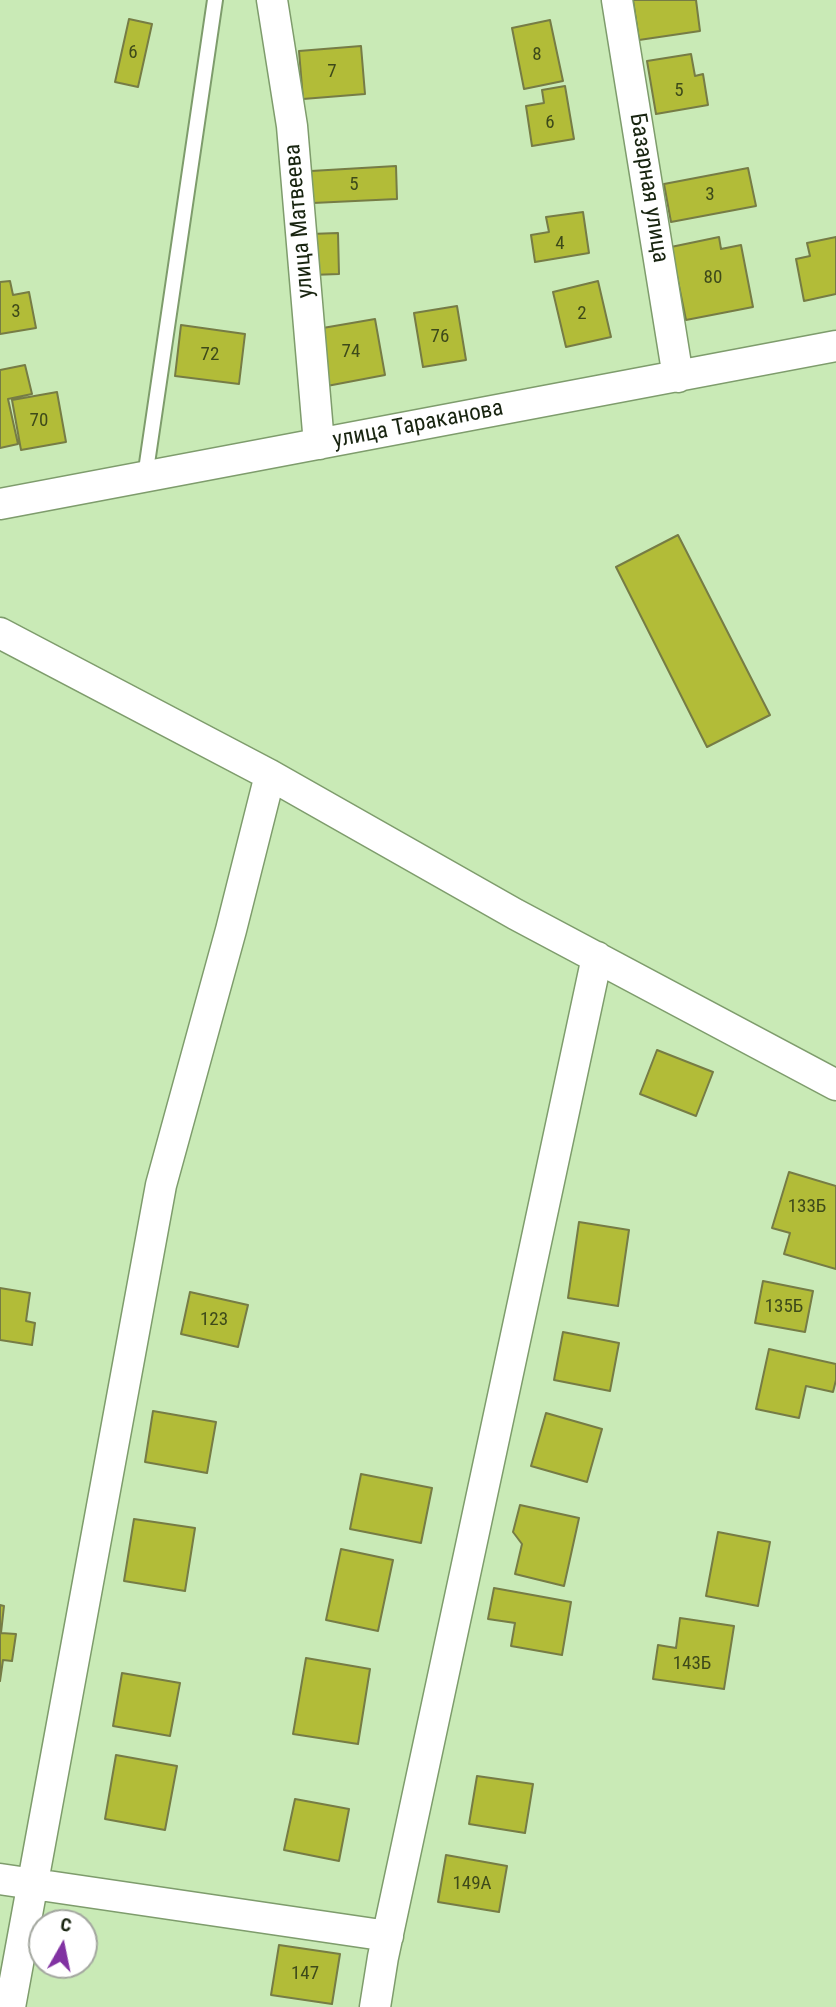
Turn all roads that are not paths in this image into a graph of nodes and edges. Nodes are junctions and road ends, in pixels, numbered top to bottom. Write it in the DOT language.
graph roads {
  1 [pos="215,0"];
  2 [pos="272,0"];
  3 [pos="617,0"];
  4 [pos="836,346"];
  5 [pos="678,377"];
  6 [pos="319,444"];
  7 [pos="145,477"];
  8 [pos="0,504"];
  9 [pos="0,633"];
  10 [pos="270,775"];
  11 [pos="597,957"];
  12 [pos="836,1085"];
  13 [pos="0,1879"];
  14 [pos="33,1883"];
  15 [pos="388,1936"];
  16 [pos="10,2007"];
  17 [pos="375,2007"];
  1 -- 7 [label="lane"];
  2 -- 6 [label="street, улица Матвеева"];
  3 -- 5 [label="street, Базарная улица"];
  4 -- 5 [label="street, улица Тараканова"];
  5 -- 6 [label="street, улица Тараканова"];
  6 -- 7 [label="street, улица Тараканова"];
  7 -- 8 [label="street, улица Тараканова"];
  9 -- 10 [label="street"];
  10 -- 11 [label="street"];
  10 -- 14 [label="street"];
  11 -- 12 [label="street"];
  11 -- 15 [label="street"];
  13 -- 14 [label="street"];
  14 -- 15 [label="street"];
  14 -- 16 [label="street"];
  15 -- 17 [label="street"];
}
